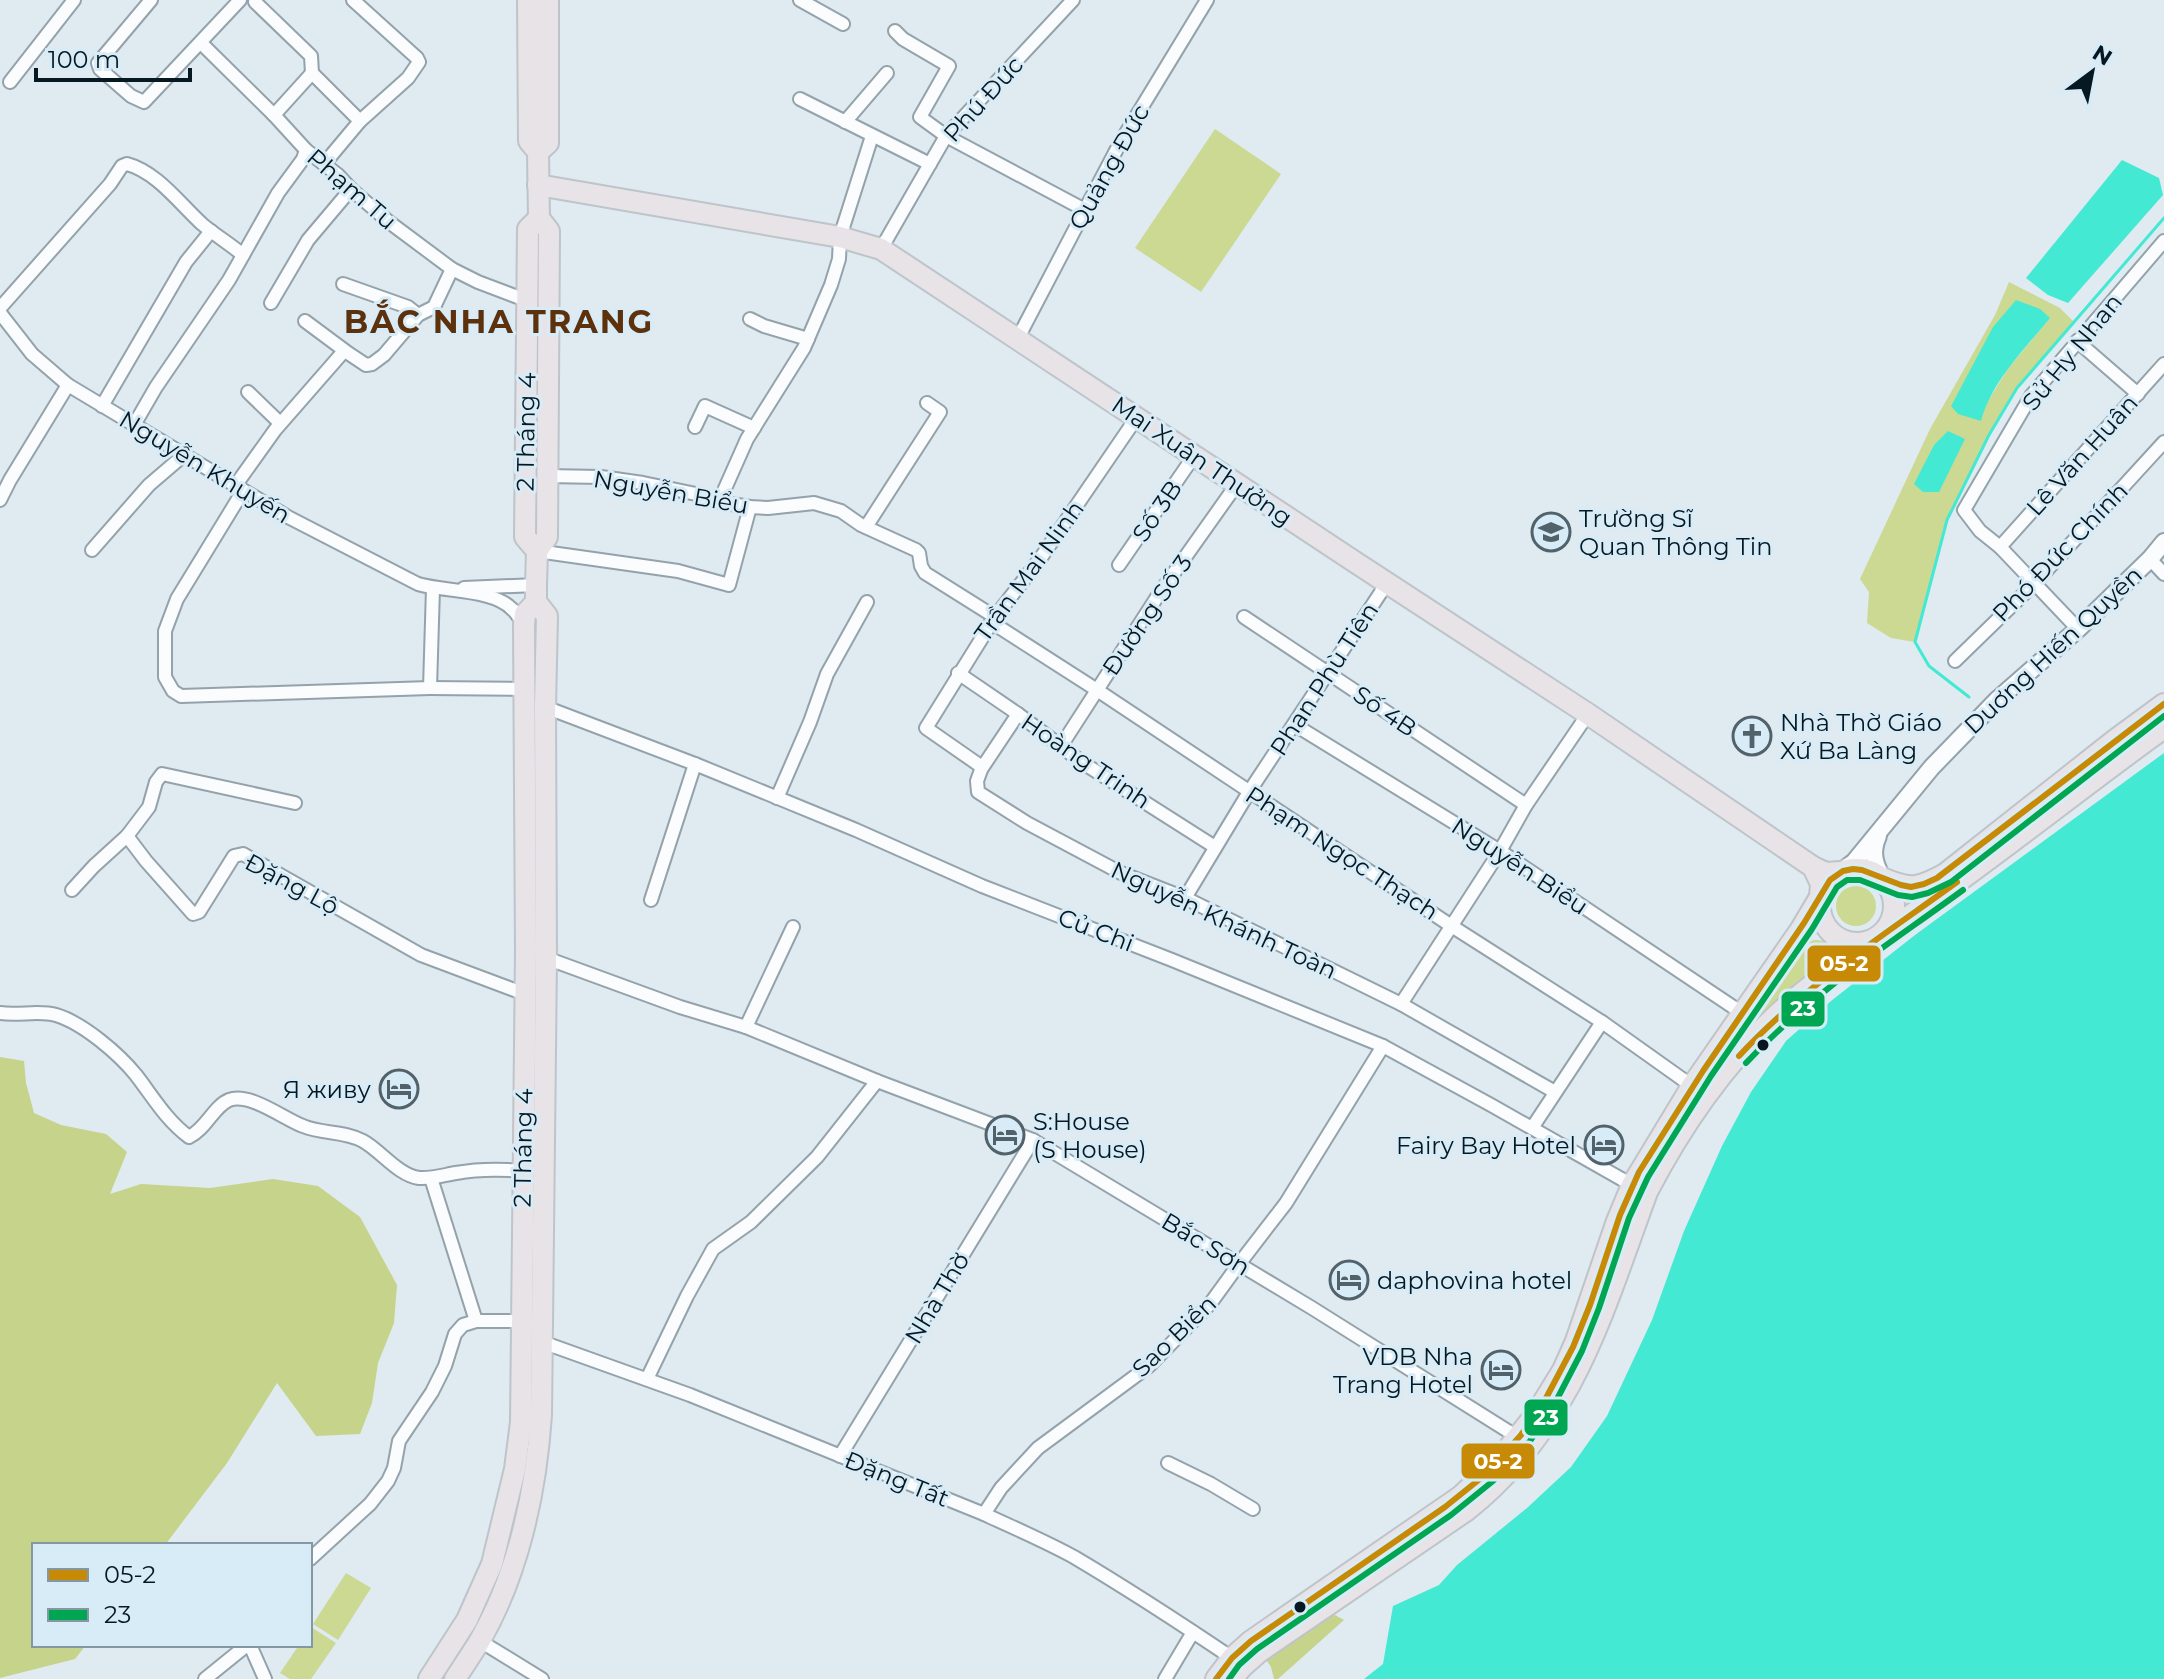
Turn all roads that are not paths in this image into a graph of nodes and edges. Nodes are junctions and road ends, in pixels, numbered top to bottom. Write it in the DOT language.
graph roads {
  1 [pos="74,0"];
  2 [pos="151,0"];
  3 [pos="240,0"];
  4 [pos="353,0"];
  5 [pos="800,0"];
  6 [pos="1073,0"];
  7 [pos="1207,0"];
  8 [pos="532,1"];
  9 [pos="255,2"];
  10 [pos="843,24"];
  11 [pos="895,31"];
  12 [pos="201,43"];
  13 [pos="312,73"];
  14 [pos="887,73"];
  15 [pos="10,82"];
  16 [pos="800,99"];
  17 [pos="274,115"];
  18 [pos="360,121"];
  19 [pos="845,122"];
  20 [pos="872,136"];
  21 [pos="946,136"];
  22 [pos="306,150"];
  23 [pos="324,164"];
  24 [pos="930,164"];
  25 [pos="538,185"];
  26 [pos="351,189"];
  27 [pos="1085,210"];
  28 [pos="539,218"];
  29 [pos="211,231"];
  30 [pos="840,237"];
  31 [pos="2164,241"];
  32 [pos="881,249"];
  33 [pos="243,255"];
  34 [pos="452,269"];
  35 [pos="343,284"];
  36 [pos="528,301"];
  37 [pos="271,303"];
  38 [pos="0,310"];
  39 [pos="418,315"];
  40 [pos="750,319"];
  41 [pos="305,321"];
  42 [pos="1018,338"];
  43 [pos="808,339"];
  44 [pos="2077,341"];
  45 [pos="344,351"];
  46 [pos="2164,364"];
  47 [pos="68,385"];
  48 [pos="248,392"];
  49 [pos="2138,394"];
  50 [pos="927,403"];
  51 [pos="102,406"];
  52 [pos="1137,417"];
  53 [pos="280,423"];
  54 [pos="134,425"];
  55 [pos="695,427"];
  56 [pos="754,428"];
  57 [pos="2164,442"];
  58 [pos="184,455"];
  59 [pos="1194,456"];
  60 [pos="5,476"];
  61 [pos="546,476"];
  62 [pos="1237,484"];
  63 [pos="239,489"];
  64 [pos="0,500"];
  65 [pos="719,502"];
  66 [pos="750,507"];
  67 [pos="866,527"];
  68 [pos="2164,542"];
  69 [pos="2000,547"];
  70 [pos="92,550"];
  71 [pos="537,551"];
  72 [pos="2150,559"];
  73 [pos="1119,565"];
  74 [pos="2164,574"];
  75 [pos="1387,583"];
  76 [pos="2034,584"];
  77 [pos="433,588"];
  78 [pos="536,594"];
  79 [pos="867,602"];
  80 [pos="1244,617"];
  81 [pos="993,620"];
  82 [pos="524,625"];
  83 [pos="2078,629"];
  84 [pos="1955,661"];
  85 [pos="958,673"];
  86 [pos="1328,673"];
  87 [pos="430,688"];
  88 [pos="524,689"];
  89 [pos="1097,690"];
  90 [pos="2164,704"];
  91 [pos="545,707"];
  92 [pos="1018,714"];
  93 [pos="1588,714"];
  94 [pos="1295,725"];
  95 [pos="2164,728"];
  96 [pos="1061,746"];
  97 [pos="695,764"];
  98 [pos="982,768"];
  99 [pos="1249,792"];
  100 [pos="777,798"];
  101 [pos="295,803"];
  102 [pos="1526,805"];
  103 [pos="1881,831"];
  104 [pos="127,836"];
  105 [pos="1215,847"];
  106 [pos="1500,851"];
  107 [pos="1813,867"];
  108 [pos="1841,872"];
  109 [pos="1882,878"];
  110 [pos="72,890"];
  111 [pos="1820,897"];
  112 [pos="1185,898"];
  113 [pos="651,900"];
  114 [pos="1450,925"];
  115 [pos="793,927"];
  116 [pos="1879,936"];
  117 [pos="536,954"];
  118 [pos="525,994"];
  119 [pos="1401,1004"];
  120 [pos="0,1013"];
  121 [pos="1742,1013"];
  122 [pos="1602,1022"];
  123 [pos="746,1027"];
  124 [pos="1383,1046"];
  125 [pos="877,1081"];
  126 [pos="1692,1086"];
  127 [pos="1555,1092"];
  128 [pos="1532,1128"];
  129 [pos="1033,1140"];
  130 [pos="523,1171"];
  131 [pos="431,1178"];
  132 [pos="1640,1188"];
  133 [pos="1239,1264"];
  134 [pos="476,1321"];
  135 [pos="529,1335"];
  136 [pos="647,1379"];
  137 [pos="1525,1441"];
  138 [pos="840,1456"];
  139 [pos="1168,1463"];
  140 [pos="1253,1509"];
  141 [pos="984,1514"];
  142 [pos="312,1557"];
  143 [pos="467,1620"];
  144 [pos="1193,1632"];
  145 [pos="480,1641"];
  146 [pos="246,1647"];
  147 [pos="250,1647"];
  148 [pos="1235,1668"];
  149 [pos="205,1679"];
  150 [pos="265,1679"];
  151 [pos="429,1679"];
  152 [pos="455,1679"];
  153 [pos="542,1679"];
  154 [pos="1165,1679"];
  155 [pos="1216,1679"];
  1 -- 15 [label="street"];
  2 -- 12 [label="street"];
  3 -- 12 [label="street"];
  4 -- 18 [label="street"];
  5 -- 10 [label="street"];
  6 -- 21 [label="street, Phú Đức"];
  7 -- 27 [label="street, Quảng Đức"];
  8 -- 25 [label="main road, 2 Tháng 4"];
  9 -- 13 [label="street"];
  11 -- 21 [label="street"];
  12 -- 17 [label="street, Phạm Tu"];
  13 -- 17 [label="street"];
  13 -- 18 [label="street"];
  14 -- 19 [label="street"];
  16 -- 19 [label="street"];
  17 -- 22 [label="street, Phạm Tu"];
  18 -- 23 [label="street"];
  19 -- 20 [label="street"];
  20 -- 24 [label="street"];
  20 -- 30 [label="street"];
  21 -- 24 [label="street, Phú Đức"];
  21 -- 27 [label="street"];
  22 -- 23 [label="street, Phạm Tu"];
  22 -- 33 [label="street"];
  23 -- 26 [label="street, Phạm Tu"];
  24 -- 32 [label="street, Phú Đức"];
  25 -- 28 [label="main road, 2 Tháng 4"];
  25 -- 30 [label="main road, Mai Xuân Thưởng"];
  26 -- 34 [label="street, Phạm Tu"];
  26 -- 37 [label="street"];
  27 -- 42 [label="street, Quảng Đức"];
  28 -- 36 [label="main road, 2 Tháng 4"];
  28 -- 61 [label="main road, 2 Tháng 4"];
  29 -- 33 [label="street"];
  29 -- 38 [label="street"];
  29 -- 51 [label="street"];
  30 -- 32 [label="main road, Mai Xuân Thưởng"];
  30 -- 43 [label="street"];
  31 -- 44 [label="street, Sử Hy Nhan"];
  32 -- 42 [label="main road, Mai Xuân Thưởng"];
  33 -- 54 [label="street"];
  34 -- 36 [label="street, Phạm Tu"];
  34 -- 39 [label="street"];
  35 -- 39 [label="street"];
  36 -- 71 [label="main road, 2 Tháng 4"];
  38 -- 47 [label="street, Nguyễn Khuyến"];
  39 -- 45 [label="street"];
  40 -- 43 [label="street"];
  41 -- 45 [label="street"];
  42 -- 52 [label="main road, Mai Xuân Thưởng"];
  43 -- 56 [label="street"];
  44 -- 49 [label="street"];
  44 -- 69 [label="street, Sử Hy Nhan"];
  45 -- 53 [label="street"];
  46 -- 49 [label="street, Lê Văn Huân"];
  47 -- 51 [label="street, Nguyễn Khuyến"];
  47 -- 60 [label="street"];
  48 -- 53 [label="street"];
  49 -- 69 [label="street, Lê Văn Huân"];
  50 -- 67 [label="street"];
  51 -- 54 [label="street, Nguyễn Khuyến"];
  52 -- 59 [label="main road, Mai Xuân Thưởng"];
  52 -- 81 [label="street, Trần Mai Ninh"];
  53 -- 63 [label="street"];
  54 -- 58 [label="street, Nguyễn Khuyến"];
  55 -- 56 [label="street"];
  56 -- 65 [label="street"];
  57 -- 76 [label="street, Phó Đức Chính"];
  58 -- 63 [label="street, Nguyễn Khuyến"];
  58 -- 70 [label="street"];
  59 -- 62 [label="main road, Mai Xuân Thưởng"];
  59 -- 73 [label="street, Số 3B"];
  60 -- 64 [label="street"];
  61 -- 65 [label="street, Nguyễn Biểu"];
  61 -- 71 [label="main road, 2 Tháng 4"];
  62 -- 75 [label="main road, Mai Xuân Thưởng"];
  62 -- 89 [label="street, Đường Số 3"];
  63 -- 77 [label="street, Nguyễn Khuyến"];
  63 -- 87 [label="street"];
  65 -- 66 [label="street, Nguyễn Biểu"];
  66 -- 67 [label="street, Nguyễn Biểu"];
  66 -- 71 [label="street"];
  67 -- 81 [label="street, Nguyễn Biểu"];
  68 -- 72 [label="street, Duơng Hiến Quyền"];
  69 -- 76 [label="street"];
  71 -- 78 [label="main road, 2 Tháng 4"];
  72 -- 74 [label="street"];
  72 -- 83 [label="street, Duơng Hiến Quyền"];
  75 -- 86 [label="street, Phan Phù Tiên"];
  75 -- 93 [label="main road, Mai Xuân Thưởng"];
  76 -- 83 [label="street"];
  76 -- 84 [label="street, Phó Đức Chính"];
  77 -- 78 [label="street, Nguyễn Khuyến"];
  77 -- 82 [label="street, Nguyễn Khuyến"];
  77 -- 87 [label="street"];
  78 -- 82 [label="main road, 2 Tháng 4"];
  78 -- 91 [label="main road, 2 Tháng 4"];
  79 -- 100 [label="street"];
  80 -- 86 [label="street, Số 4B"];
  81 -- 85 [label="street, Trần Mai Ninh"];
  81 -- 89 [label="street, Phạm Ngọc Thạch"];
  82 -- 88 [label="main road, 2 Tháng 4"];
  83 -- 103 [label="street, Duơng Hiến Quyền"];
  85 -- 92 [label="street, Hoàng Trinh"];
  85 -- 98 [label="street, Trần Mai Ninh"];
  86 -- 94 [label="street, Phan Phù Tiên"];
  86 -- 102 [label="street, Số 4B"];
  87 -- 88 [label="street"];
  88 -- 117 [label="main road, 2 Tháng 4"];
  89 -- 96 [label="street, Đường Số 3"];
  89 -- 99 [label="street, Phạm Ngọc Thạch"];
  90 -- 109 [label="main road"];
  91 -- 97 [label="street, Củ Chi"];
  91 -- 117 [label="main road, 2 Tháng 4"];
  92 -- 96 [label="street, Hoàng Trinh"];
  92 -- 98 [label="street"];
  93 -- 102 [label="street"];
  93 -- 107 [label="main road, Mai Xuân Thưởng"];
  94 -- 99 [label="street, Phan Phù Tiên"];
  94 -- 106 [label="street, Nguyễn Biểu"];
  95 -- 116 [label="main road"];
  96 -- 105 [label="street, Hoàng Trinh"];
  97 -- 100 [label="street, Củ Chi"];
  97 -- 113 [label="street"];
  98 -- 112 [label="street, Nguyễn Khánh Toàn"];
  99 -- 105 [label="street, Phan Phù Tiên"];
  99 -- 114 [label="street, Phạm Ngọc Thạch"];
  100 -- 124 [label="street, Củ Chi"];
  101 -- 104 [label="street"];
  102 -- 106 [label="street"];
  103 -- 108 [label="street, Duơng Hiến Quyền"];
  103 -- 109 [label="street"];
  104 -- 110 [label="street"];
  104 -- 118 [label="street, Đặng Lộ"];
  105 -- 112 [label="street, Phan Phù Tiên"];
  106 -- 114 [label="street"];
  106 -- 121 [label="street, Nguyễn Biểu"];
  107 -- 108 [label="main road, Mai Xuân Thưởng"];
  107 -- 111 [label="main road"];
  108 -- 109 [label="main road"];
  108 -- 111 [label="main road"];
  109 -- 116 [label="main road"];
  111 -- 116 [label="main road"];
  111 -- 121 [label="main road"];
  112 -- 119 [label="street, Nguyễn Khánh Toàn"];
  114 -- 119 [label="street"];
  114 -- 122 [label="street, Phạm Ngọc Thạch"];
  115 -- 123 [label="street"];
  116 -- 132 [label="main road"];
  117 -- 118 [label="main road, 2 Tháng 4"];
  117 -- 123 [label="street, Bắc Sơn"];
  117 -- 135 [label="main road, 2 Tháng 4"];
  118 -- 130 [label="main road, 2 Tháng 4"];
  119 -- 127 [label="street, Nguyễn Khánh Toàn"];
  120 -- 131 [label="street"];
  121 -- 126 [label="main road"];
  122 -- 126 [label="street, Phạm Ngọc Thạch"];
  122 -- 127 [label="street"];
  123 -- 125 [label="street, Bắc Sơn"];
  124 -- 128 [label="street, Củ Chi"];
  124 -- 133 [label="street, Sao Biển"];
  125 -- 129 [label="street, Bắc Sơn"];
  125 -- 136 [label="street"];
  126 -- 132 [label="main road"];
  127 -- 128 [label="street"];
  128 -- 132 [label="street, Củ Chi"];
  129 -- 133 [label="street, Bắc Sơn"];
  129 -- 138 [label="street, Nhà Thờ"];
  130 -- 131 [label="street"];
  130 -- 135 [label="main road, 2 Tháng 4"];
  131 -- 134 [label="street"];
  132 -- 137 [label="main road"];
  133 -- 137 [label="street, Bắc Sơn"];
  133 -- 141 [label="street, Sao Biển"];
  134 -- 135 [label="street, Đặng Tất"];
  134 -- 142 [label="street"];
  135 -- 136 [label="street, Đặng Tất"];
  135 -- 143 [label="main road, 2 Tháng 4"];
  135 -- 145 [label="main road, 2 Tháng 4"];
  136 -- 138 [label="street, Đặng Tất"];
  137 -- 148 [label="main road"];
  138 -- 141 [label="street, Đặng Tất"];
  139 -- 140 [label="street"];
  141 -- 144 [label="street, Đặng Tất"];
  143 -- 145 [label="main road"];
  143 -- 151 [label="main road, 2 Tháng 4"];
  144 -- 148 [label="street, Đặng Tất"];
  144 -- 154 [label="street"];
  145 -- 152 [label="main road, 2 Tháng 4"];
  145 -- 153 [label="street"];
  146 -- 149 [label="street"];
  147 -- 150 [label="street"];
  148 -- 155 [label="main road"];
}
